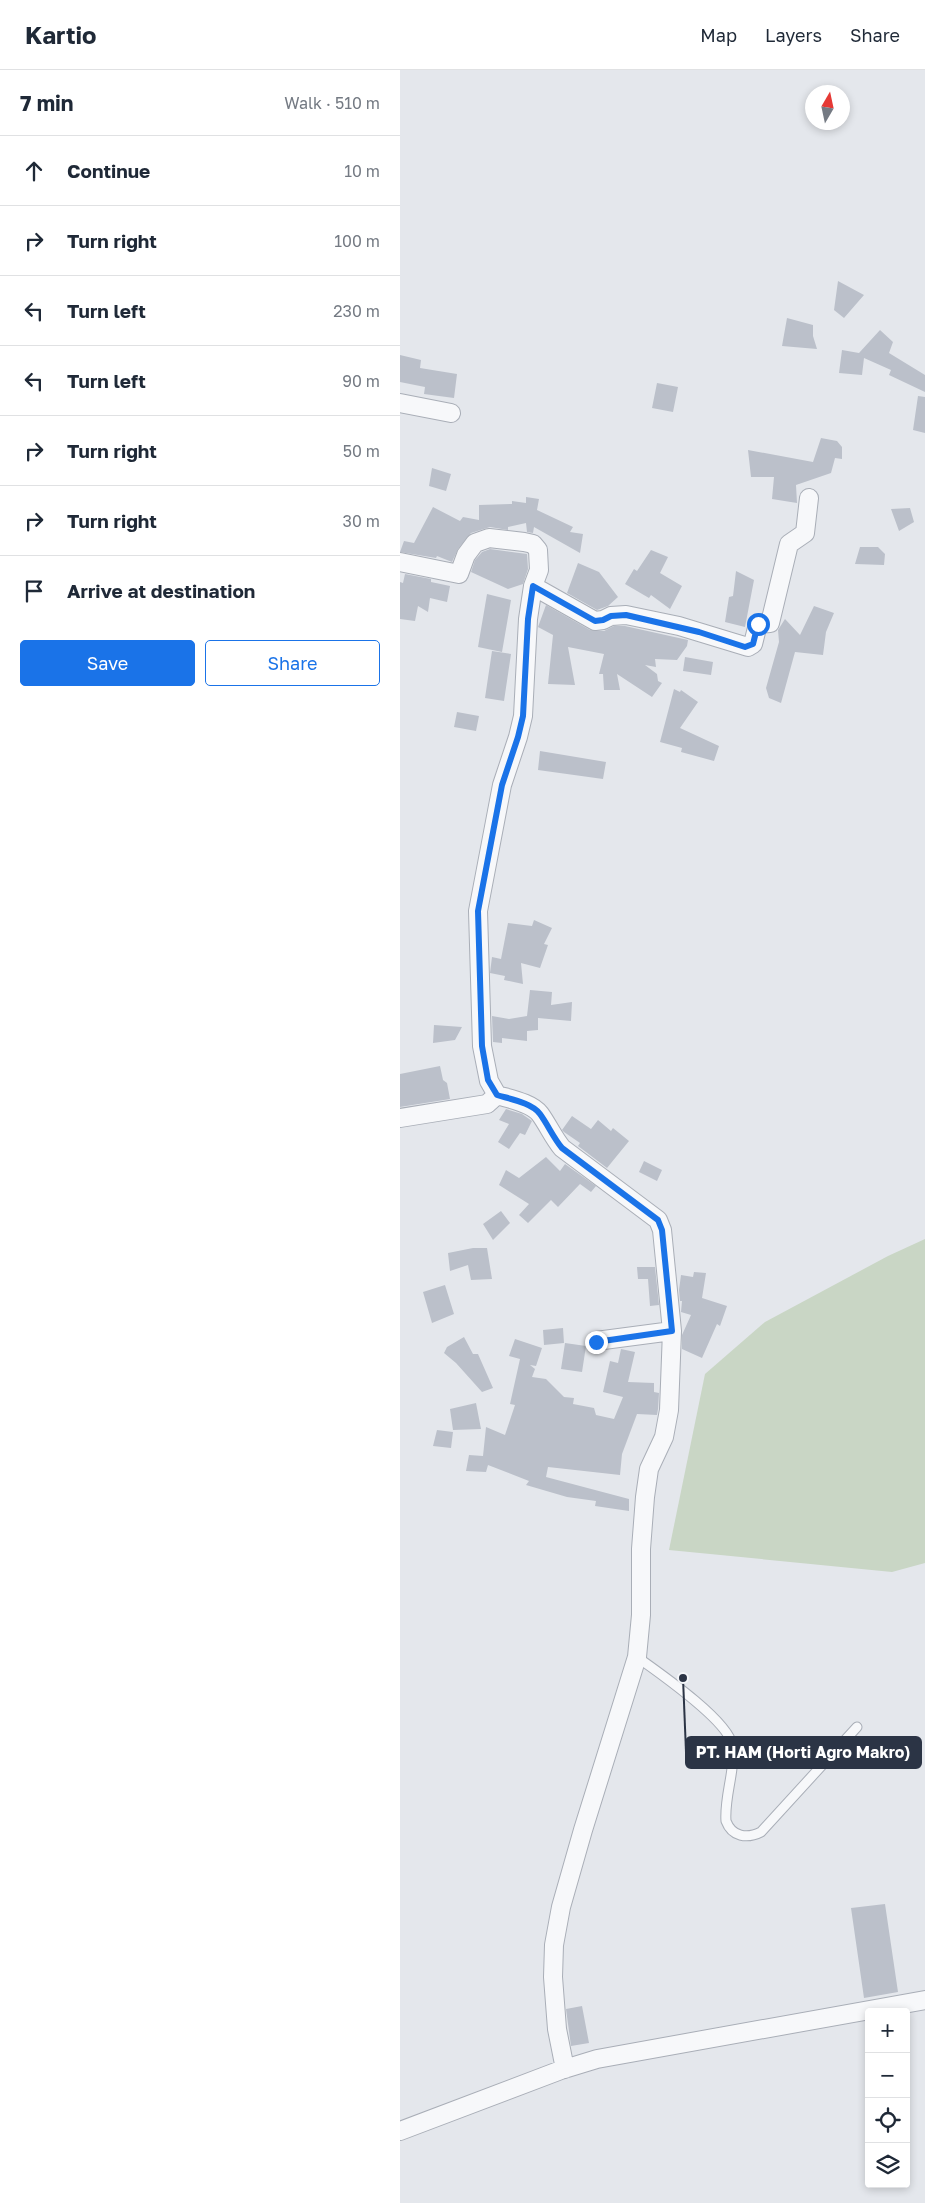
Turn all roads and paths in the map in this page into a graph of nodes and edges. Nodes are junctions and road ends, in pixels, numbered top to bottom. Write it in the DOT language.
graph roads {
  1 [pos="400,403"];
  2 [pos="451,413"];
  3 [pos="809,498"];
  4 [pos="400,562"];
  5 [pos="533,586"];
  6 [pos="497,1095"];
  7 [pos="400,1118"];
  8 [pos="672,1331"];
  9 [pos="596,1342"];
  10 [pos="637,1657"];
  11 [pos="857,1727"];
  12 [pos="925,2000"];
  13 [pos="565,2069"];
  14 [pos="400,2131"];
  1 -- 2 [label="street"];
  3 -- 5 [label="street"];
  4 -- 5 [label="street"];
  5 -- 6 [label="street"];
  6 -- 7 [label="street"];
  6 -- 8 [label="street"];
  8 -- 9 [label="street"];
  8 -- 10 [label="street"];
  10 -- 11 [label="lane"];
  10 -- 13 [label="street"];
  12 -- 13 [label="street"];
  13 -- 14 [label="street"];
}
